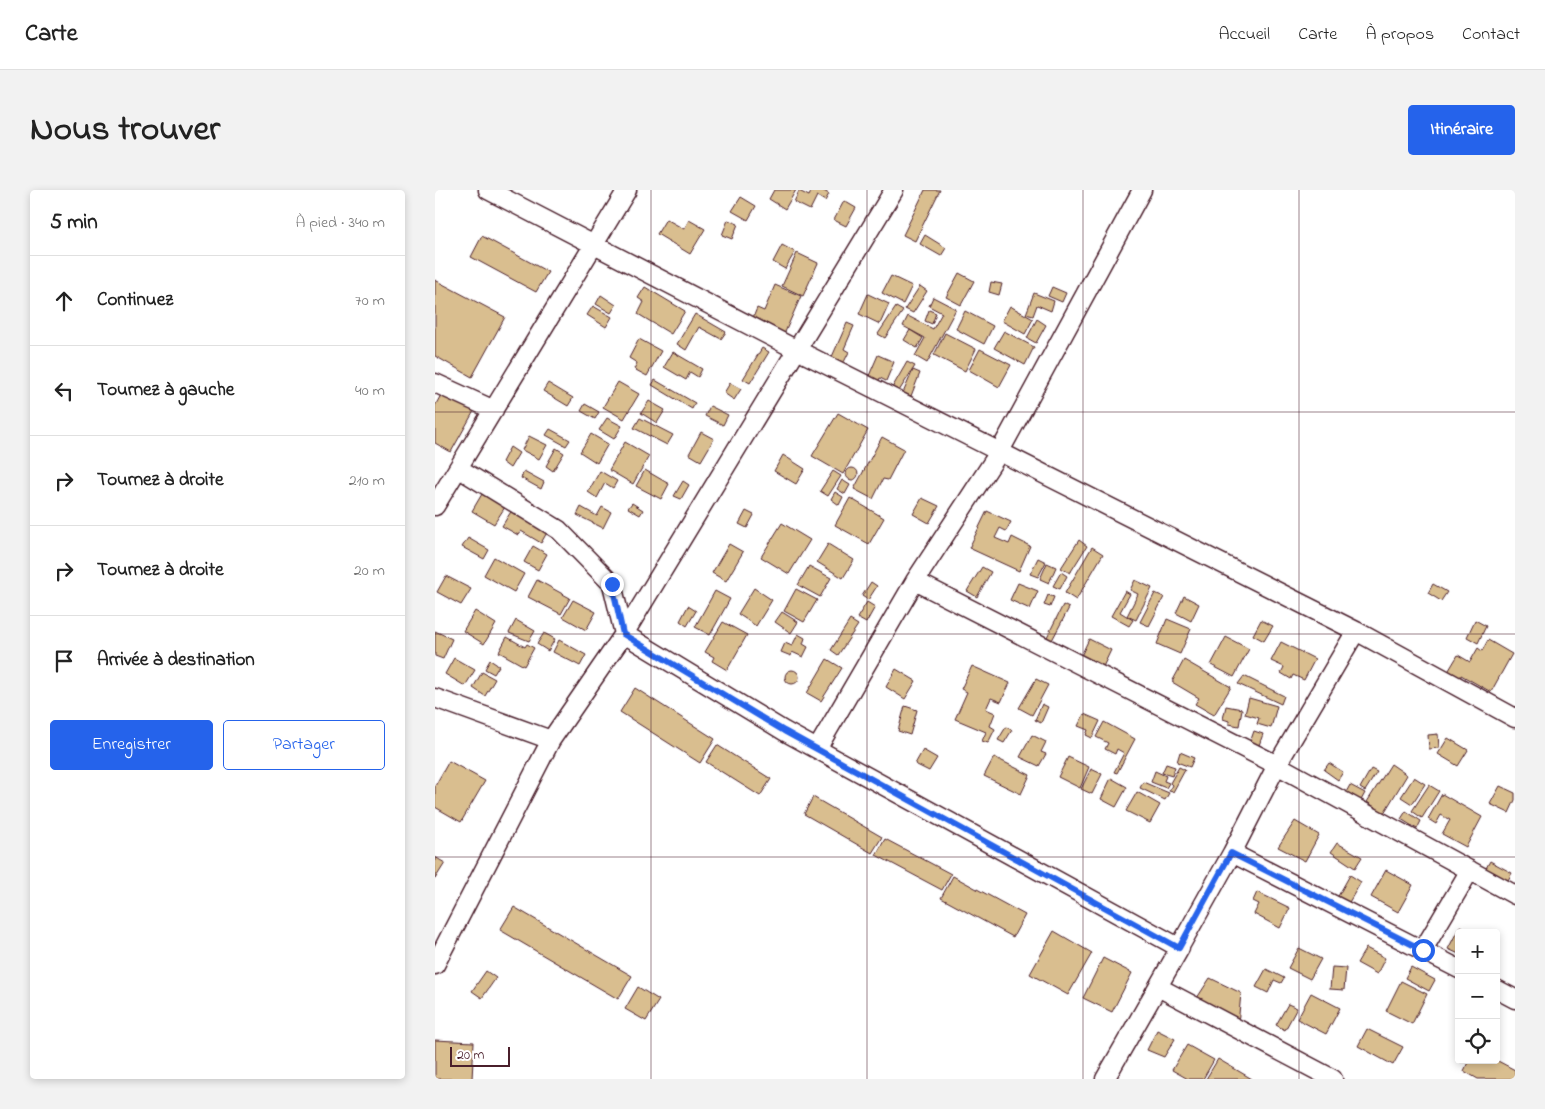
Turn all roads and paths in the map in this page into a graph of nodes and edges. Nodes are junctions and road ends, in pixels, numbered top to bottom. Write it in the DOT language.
graph roads {
  1 [pos="488,190"];
  2 [pos="627,190"];
  3 [pos="894,190"];
  4 [pos="1142,190"];
  5 [pos="594,244"];
  6 [pos="797,350"];
  7 [pos="435,383"];
  8 [pos="493,410"];
  9 [pos="1000,451"];
  10 [pos="458,468"];
  11 [pos="435,506"];
  12 [pos="915,581"];
  13 [pos="1356,631"];
  14 [pos="623,634"];
  15 [pos="435,698"];
  16 [pos="1515,718"];
  17 [pos="551,740"];
  18 [pos="817,749"];
  19 [pos="1277,765"];
  20 [pos="1231,853"];
  21 [pos="1470,870"];
  22 [pos="1515,895"];
  23 [pos="1179,948"];
  24 [pos="1423,950"];
  25 [pos="435,963"];
  26 [pos="1455,967"];
  27 [pos="1158,987"];
  28 [pos="1500,991"];
  29 [pos="1515,999"];
  30 [pos="1105,1079"];
  31 [pos="1333,1079"];
  1 -- 5 [label="street"];
  2 -- 5 [label="street"];
  3 -- 6 [label="street"];
  4 -- 9 [label="street"];
  5 -- 6 [label="street"];
  5 -- 8 [label="street"];
  6 -- 9 [label="street"];
  6 -- 14 [label="street"];
  7 -- 8 [label="street"];
  8 -- 10 [label="street"];
  9 -- 12 [label="street"];
  9 -- 13 [label="street"];
  10 -- 11 [label="street"];
  10 -- 14 [label="street"];
  12 -- 18 [label="street"];
  12 -- 19 [label="street"];
  13 -- 16 [label="street"];
  13 -- 19 [label="street"];
  14 -- 17 [label="street"];
  14 -- 18 [label="street"];
  15 -- 17 [label="street"];
  17 -- 25 [label="street"];
  18 -- 23 [label="street"];
  19 -- 20 [label="street"];
  19 -- 21 [label="street"];
  20 -- 23 [label="street"];
  20 -- 24 [label="street"];
  21 -- 22 [label="street"];
  21 -- 24 [label="street"];
  23 -- 27 [label="street"];
  24 -- 26 [label="street"];
  27 -- 30 [label="street"];
  27 -- 31 [label="street"];
  28 -- 29 [label="street"];
}
